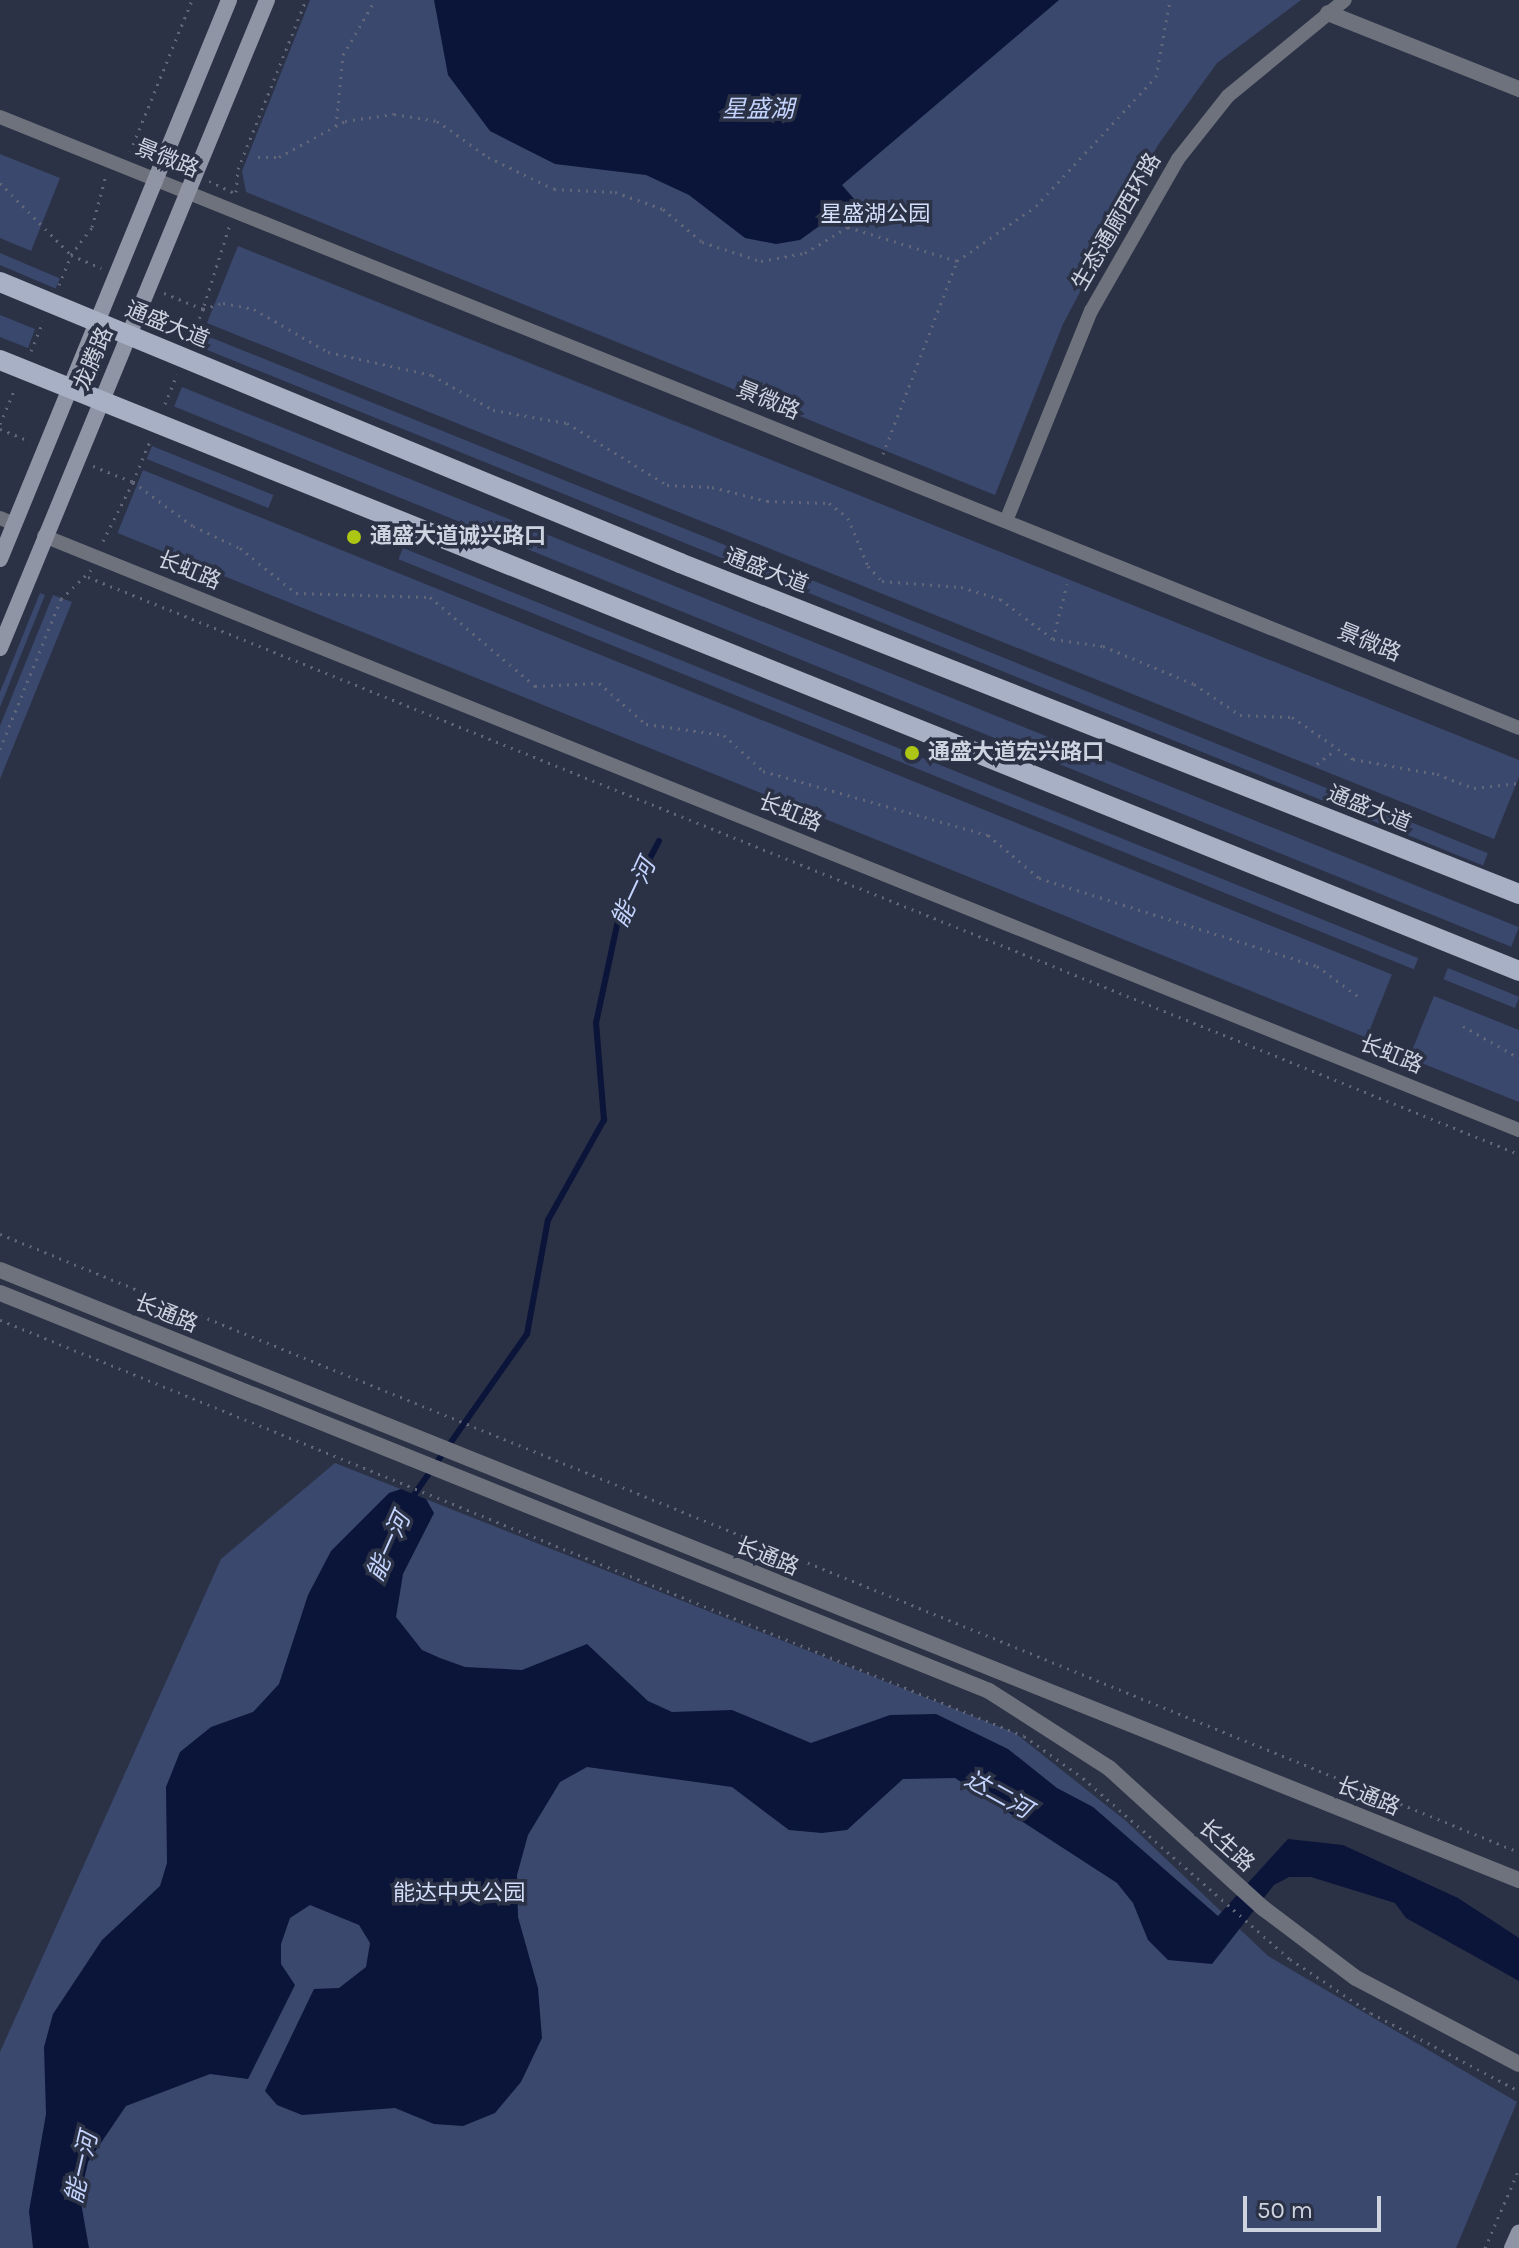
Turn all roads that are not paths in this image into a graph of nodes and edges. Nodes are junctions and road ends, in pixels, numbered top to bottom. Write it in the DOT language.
graph roads {
  1 [pos="229,0"];
  2 [pos="267,0"];
  3 [pos="1345,0"];
  4 [pos="1328,13"];
  5 [pos="1519,89"];
  6 [pos="0,117"];
  7 [pos="157,179"];
  8 [pos="193,184"];
  9 [pos="0,282"];
  10 [pos="96,323"];
  11 [pos="129,335"];
  12 [pos="0,360"];
  13 [pos="70,389"];
  14 [pos="100,402"];
  15 [pos="7,521"];
  16 [pos="1006,521"];
  17 [pos="44,536"];
  18 [pos="0,559"];
  19 [pos="0,648"];
  20 [pos="1519,728"];
  21 [pos="1519,894"];
  22 [pos="1519,971"];
  23 [pos="1519,1130"];
  24 [pos="0,1270"];
  25 [pos="0,1293"];
  26 [pos="907,1657"];
  27 [pos="1519,1880"];
  28 [pos="1519,2064"];
  29 [pos="1519,2232"];
  30 [pos="1512,2248"];
  1 -- 7 [label="main road, 龙腾路"];
  2 -- 8 [label="main road, 龙腾路"];
  3 -- 4 [label="street, 生态通廊西环路"];
  4 -- 5 [label="street"];
  4 -- 16 [label="street, 生态通廊西环路"];
  6 -- 7 [label="street, 景微路"];
  7 -- 8 [label="street, 景微路"];
  7 -- 10 [label="main road, 龙腾路"];
  8 -- 11 [label="main road, 龙腾路"];
  8 -- 16 [label="street, 景微路"];
  9 -- 10 [label="main road, 通盛大道"];
  10 -- 11 [label="main road, 通盛大道"];
  10 -- 13 [label="main road, 龙腾路"];
  11 -- 14 [label="main road, 龙腾路"];
  11 -- 21 [label="main road, 通盛大道"];
  12 -- 13 [label="main road"];
  13 -- 14 [label="main road"];
  13 -- 15 [label="main road, 龙腾路"];
  14 -- 17 [label="main road, 龙腾路"];
  14 -- 22 [label="main road"];
  15 -- 18 [label="main road, 龙腾路"];
  16 -- 20 [label="street, 景微路"];
  17 -- 19 [label="main road, 龙腾路"];
  17 -- 23 [label="street, 长虹路"];
  24 -- 27 [label="street, 长通路"];
  25 -- 26 [label="street, 长通路"];
  26 -- 28 [label="street, 长生路"];
  29 -- 30 [label="main road"];
}
